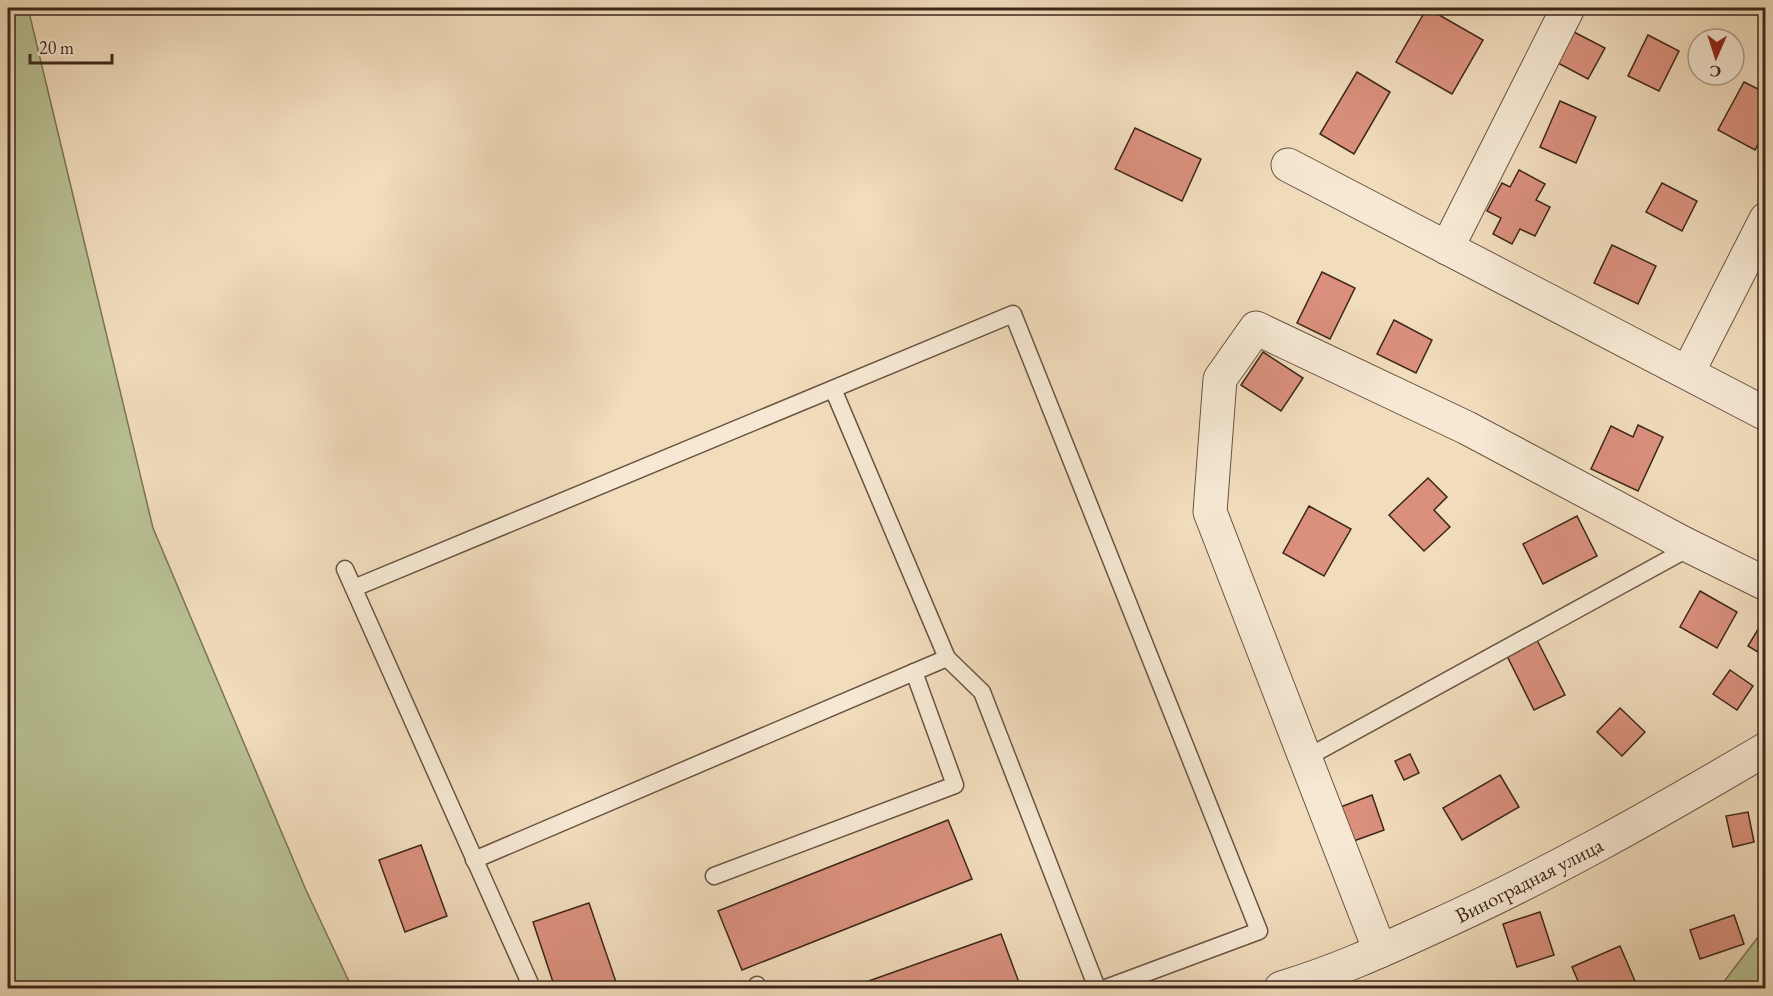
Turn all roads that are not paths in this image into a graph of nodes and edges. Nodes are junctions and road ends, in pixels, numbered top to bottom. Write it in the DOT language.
graph roads {
  1 [pos="1568,8"];
  2 [pos="1288,165"];
  3 [pos="1766,219"];
  4 [pos="1447,248"];
  5 [pos="1688,372"];
  6 [pos="833,389"];
  7 [pos="1766,414"];
  8 [pos="1691,547"];
  9 [pos="345,569"];
  10 [pos="1766,584"];
  11 [pos="354,588"];
  12 [pos="947,658"];
  13 [pos="914,672"];
  14 [pos="1766,749"];
  15 [pos="1305,758"];
  16 [pos="474,860"];
  17 [pos="714,876"];
  18 [pos="1380,951"];
  19 [pos="532,988"];
  20 [pos="1097,988"];
  21 [pos="1106,988"];
  22 [pos="1281,988"];
  1 -- 4 [label="street"];
  2 -- 4 [label="street"];
  3 -- 5 [label="street"];
  4 -- 5 [label="street"];
  5 -- 7 [label="street"];
  6 -- 11 [label="lane"];
  6 -- 12 [label="lane"];
  6 -- 21 [label="lane"];
  8 -- 10 [label="street"];
  8 -- 15 [label="lane"];
  8 -- 15 [label="street"];
  9 -- 11 [label="lane"];
  11 -- 16 [label="lane"];
  12 -- 13 [label="lane"];
  12 -- 20 [label="lane"];
  13 -- 16 [label="lane"];
  13 -- 17 [label="lane"];
  14 -- 18 [label="street, Виноградная улица"];
  15 -- 18 [label="street"];
  16 -- 19 [label="lane"];
  18 -- 22 [label="street, Виноградная улица"];
}
